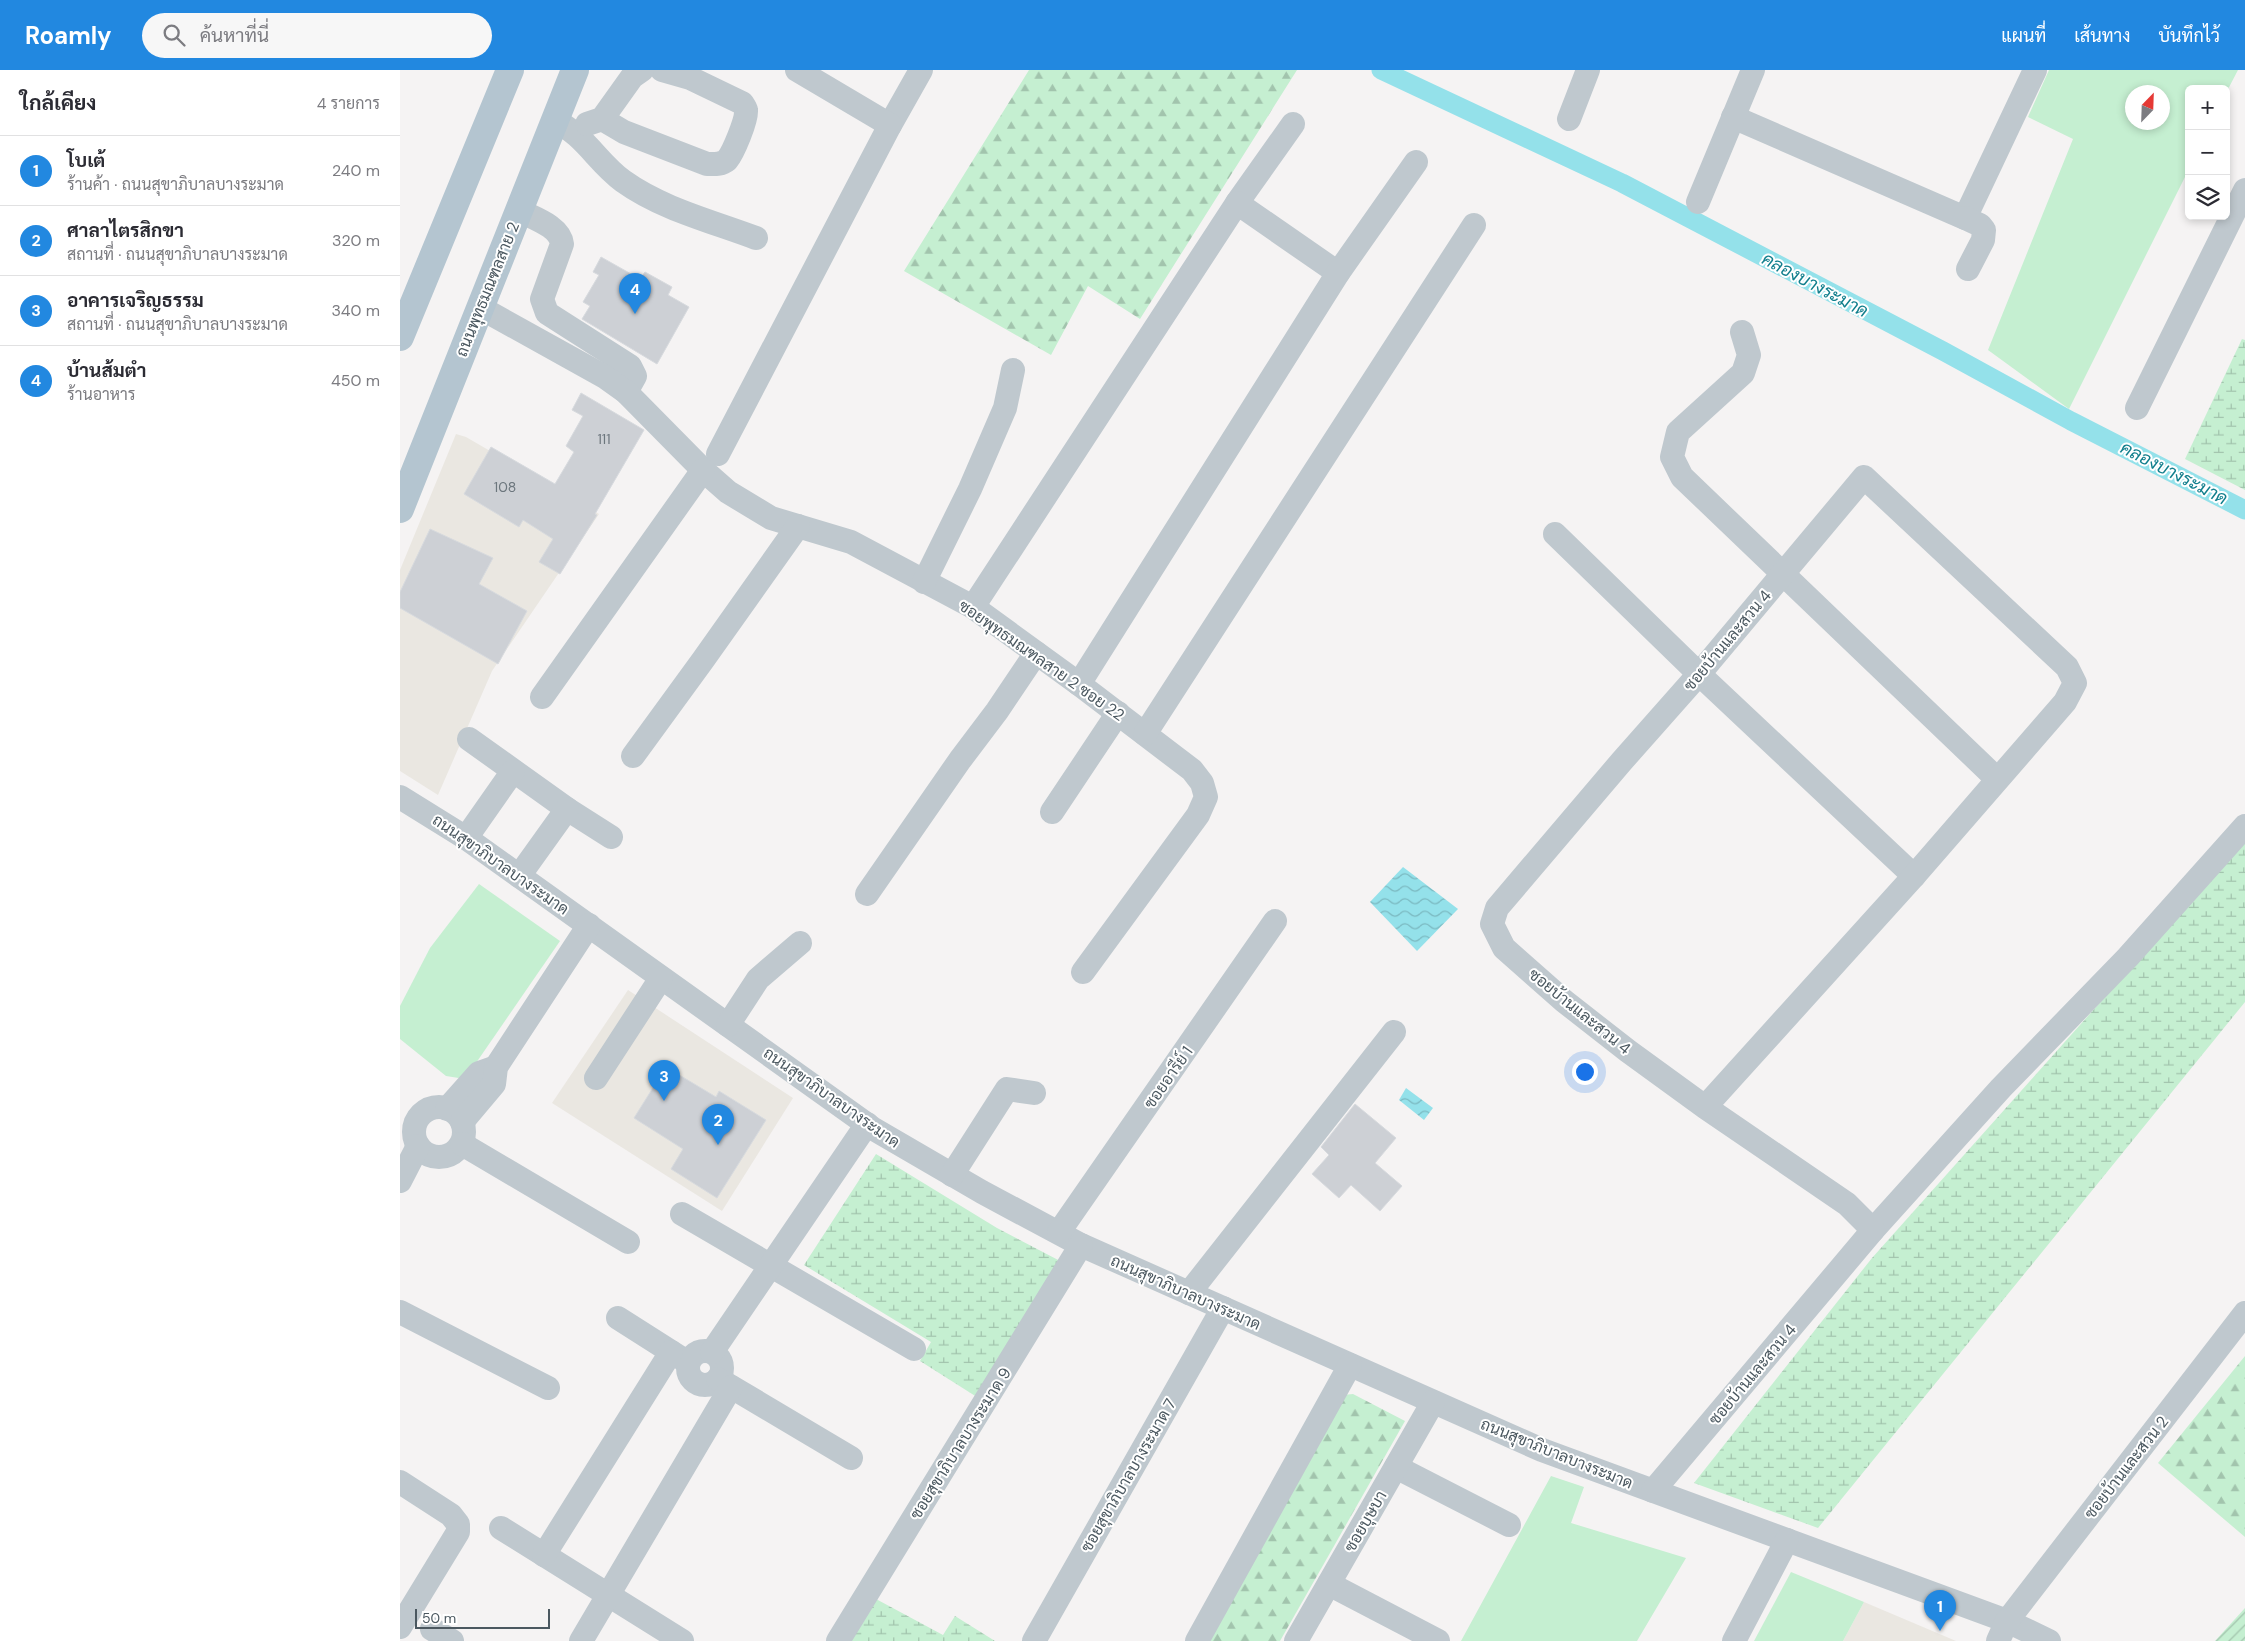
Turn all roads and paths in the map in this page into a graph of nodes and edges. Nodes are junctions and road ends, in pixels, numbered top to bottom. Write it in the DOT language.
graph roads {
  1 [pos="510,70"];
  2 [pos="575,70"];
  3 [pos="642,70"];
  4 [pos="662,70"];
  5 [pos="797,70"];
  6 [pos="921,70"];
  7 [pos="1588,70"];
  8 [pos="1753,70"];
  9 [pos="2035,70"];
  10 [pos="1733,117"];
  11 [pos="602,119"];
  12 [pos="1569,119"];
  13 [pos="1293,124"];
  14 [pos="563,125"];
  15 [pos="890,125"];
  16 [pos="1416,162"];
  17 [pos="2245,190"];
  18 [pos="1698,202"];
  19 [pos="1237,203"];
  20 [pos="518,210"];
  21 [pos="1965,218"];
  22 [pos="1474,225"];
  23 [pos="756,238"];
  24 [pos="1968,269"];
  25 [pos="1338,274"];
  26 [pos="480,307"];
  27 [pos="1742,332"];
  28 [pos="400,337"];
  29 [pos="1013,370"];
  30 [pos="626,392"];
  31 [pos="2137,408"];
  32 [pos="710,462"];
  33 [pos="400,509"];
  34 [pos="798,526"];
  35 [pos="1555,534"];
  36 [pos="1783,574"];
  37 [pos="924,582"];
  38 [pos="973,607"];
  39 [pos="1036,652"];
  40 [pos="1699,674"];
  41 [pos="1079,684"];
  42 [pos="542,697"];
  43 [pos="1118,713"];
  44 [pos="1145,734"];
  45 [pos="469,739"];
  46 [pos="633,756"];
  47 [pos="513,771"];
  48 [pos="1997,779"];
  49 [pos="400,797"];
  50 [pos="567,809"];
  51 [pos="1052,812"];
  52 [pos="2245,826"];
  53 [pos="611,837"];
  54 [pos="466,838"];
  55 [pos="519,876"];
  56 [pos="1914,876"];
  57 [pos="867,894"];
  58 [pos="1275,921"];
  59 [pos="589,925"];
  60 [pos="800,943"];
  61 [pos="1083,972"];
  62 [pos="661,978"];
  63 [pos="728,1025"];
  64 [pos="1394,1032"];
  65 [pos="596,1078"];
  66 [pos="1034,1093"];
  67 [pos="1705,1107"];
  68 [pos="867,1124"];
  69 [pos="457,1125"];
  70 [pos="418,1146"];
  71 [pos="952,1175"];
  72 [pos="400,1181"];
  73 [pos="682,1214"];
  74 [pos="1873,1230"];
  75 [pos="1059,1232"];
  76 [pos="628,1242"];
  77 [pos="1082,1245"];
  78 [pos="771,1266"];
  79 [pos="1189,1293"];
  80 [pos="1223,1308"];
  81 [pos="400,1312"];
  82 [pos="2245,1313"];
  83 [pos="618,1318"];
  84 [pos="914,1349"];
  85 [pos="712,1352"];
  86 [pos="680,1358"];
  87 [pos="1350,1365"];
  88 [pos="724,1383"];
  89 [pos="548,1388"];
  90 [pos="1433,1402"];
  91 [pos="851,1458"];
  92 [pos="1396,1467"];
  93 [pos="400,1482"];
  94 [pos="1653,1492"];
  95 [pos="1509,1525"];
  96 [pos="501,1528"];
  97 [pos="1787,1540"];
  98 [pos="544,1555"];
  99 [pos="1329,1584"];
  100 [pos="608,1595"];
  101 [pos="400,1627"];
  102 [pos="432,1629"];
  103 [pos="2002,1631"];
  104 [pos="452,1641"];
  105 [pos="581,1641"];
  106 [pos="682,1641"];
  107 [pos="838,1641"];
  108 [pos="1034,1641"];
  109 [pos="1197,1641"];
  110 [pos="1296,1641"];
  111 [pos="1438,1641"];
  112 [pos="1734,1641"];
  113 [pos="2049,1641"];
  1 -- 28 [label="main road"];
  2 -- 14 [label="main road, ถนนพุทธมณฑลสาย 2"];
  3 -- 11 [label="street"];
  4 -- 11 [label="street"];
  5 -- 15 [label="street"];
  6 -- 15 [label="street"];
  7 -- 12 [label="street"];
  8 -- 10 [label="street"];
  9 -- 21 [label="street"];
  10 -- 18 [label="street"];
  10 -- 21 [label="street"];
  11 -- 14 [label="street"];
  13 -- 19 [label="street"];
  14 -- 20 [label="main road, ถนนพุทธมณฑลสาย 2"];
  14 -- 23 [label="street"];
  15 -- 32 [label="street"];
  16 -- 25 [label="street"];
  17 -- 31 [label="street"];
  19 -- 25 [label="street"];
  19 -- 38 [label="street"];
  20 -- 26 [label="main road, ถนนพุทธมณฑลสาย 2"];
  20 -- 30 [label="street"];
  21 -- 24 [label="street"];
  22 -- 44 [label="street"];
  25 -- 41 [label="street"];
  26 -- 30 [label="street, ซอยพุทธมณฑลสาย 2 ซอย 22"];
  26 -- 33 [label="main road, ถนนพุทธมณฑลสาย 2"];
  27 -- 36 [label="street"];
  29 -- 37 [label="street"];
  30 -- 32 [label="street, ซอยพุทธมณฑลสาย 2 ซอย 22"];
  32 -- 34 [label="street, ซอยพุทธมณฑลสาย 2 ซอย 22"];
  32 -- 42 [label="street"];
  34 -- 37 [label="street, ซอยพุทธมณฑลสาย 2 ซอย 22"];
  34 -- 46 [label="street"];
  35 -- 40 [label="street"];
  36 -- 40 [label="street, ซอยบ้านและสวน 4"];
  36 -- 48 [label="street"];
  36 -- 48 [label="street, ซอยบ้านและสวน 4"];
  37 -- 38 [label="street, ซอยพุทธมณฑลสาย 2 ซอย 22"];
  38 -- 39 [label="street, ซอยพุทธมณฑลสาย 2 ซอย 22"];
  39 -- 41 [label="street, ซอยพุทธมณฑลสาย 2 ซอย 22"];
  39 -- 57 [label="street"];
  40 -- 56 [label="street"];
  40 -- 67 [label="street, ซอยบ้านและสวน 4"];
  41 -- 43 [label="street, ซอยพุทธมณฑลสาย 2 ซอย 22"];
  43 -- 44 [label="street, ซอยพุทธมณฑลสาย 2 ซอย 22"];
  43 -- 51 [label="street"];
  44 -- 61 [label="street, ซอยพุทธมณฑลสาย 2 ซอย 22"];
  45 -- 47 [label="street"];
  47 -- 50 [label="street"];
  47 -- 54 [label="street"];
  48 -- 56 [label="street"];
  49 -- 54 [label="street, ถนนสุขาภิบาลบางระมาด"];
  50 -- 53 [label="street"];
  50 -- 55 [label="street"];
  52 -- 74 [label="street"];
  54 -- 55 [label="street, ถนนสุขาภิบาลบางระมาด"];
  55 -- 59 [label="street, ถนนสุขาภิบาลบางระมาด"];
  56 -- 67 [label="street"];
  58 -- 75 [label="street, ซอยอารีย์ 1"];
  59 -- 62 [label="street, ถนนสุขาภิบาลบางระมาด"];
  59 -- 69 [label="street"];
  60 -- 63 [label="street"];
  62 -- 63 [label="street, ถนนสุขาภิบาลบางระมาด"];
  62 -- 65 [label="street"];
  63 -- 68 [label="street, ถนนสุขาภิบาลบางระมาด"];
  64 -- 79 [label="street"];
  66 -- 71 [label="street"];
  67 -- 74 [label="street, ซอยบ้านและสวน 4"];
  68 -- 71 [label="street, ถนนสุขาภิบาลบางระมาด"];
  68 -- 78 [label="street"];
  69 -- 70 [label="street"];
  69 -- 70 [label="street"];
  69 -- 76 [label="street"];
  70 -- 72 [label="street"];
  71 -- 75 [label="street, ถนนสุขาภิบาลบางระมาด"];
  73 -- 78 [label="street"];
  74 -- 94 [label="street, ซอยบ้านและสวน 4"];
  75 -- 77 [label="street, ถนนสุขาภิบาลบางระมาด"];
  77 -- 79 [label="street, ถนนสุขาภิบาลบางระมาด"];
  77 -- 107 [label="street, ซอยสุขาภิบาลบางระมาด 9"];
  78 -- 84 [label="street"];
  78 -- 85 [label="street"];
  79 -- 80 [label="street, ถนนสุขาภิบาลบางระมาด"];
  80 -- 87 [label="street, ถนนสุขาภิบาลบางระมาด"];
  80 -- 108 [label="street, ซอยสุขาภิบาลบางระมาด 7"];
  81 -- 89 [label="street"];
  82 -- 103 [label="street, ซอยบ้านและสวน 2"];
  83 -- 86 [label="street"];
  85 -- 86 [label="street"];
  85 -- 88 [label="street"];
  86 -- 88 [label="street"];
  86 -- 98 [label="street"];
  87 -- 90 [label="street, ถนนสุขาภิบาลบางระมาด"];
  87 -- 109 [label="street"];
  88 -- 91 [label="street"];
  88 -- 100 [label="street"];
  90 -- 92 [label="street, ซอยบุษบา"];
  90 -- 94 [label="street, ถนนสุขาภิบาลบางระมาด"];
  92 -- 95 [label="street"];
  92 -- 99 [label="street, ซอยบุษบา"];
  93 -- 101 [label="street"];
  94 -- 97 [label="street, ถนนสุขาภิบาลบางระมาด"];
  96 -- 98 [label="street"];
  97 -- 103 [label="street, ถนนสุขาภิบาลบางระมาด"];
  97 -- 112 [label="street"];
  98 -- 100 [label="street"];
  99 -- 110 [label="street, ซอยบุษบา"];
  99 -- 111 [label="street"];
  100 -- 105 [label="street"];
  100 -- 106 [label="street"];
  102 -- 104 [label="street"];
  103 -- 113 [label="street, ถนนสุขาภิบาลบางระมาด"];
}
